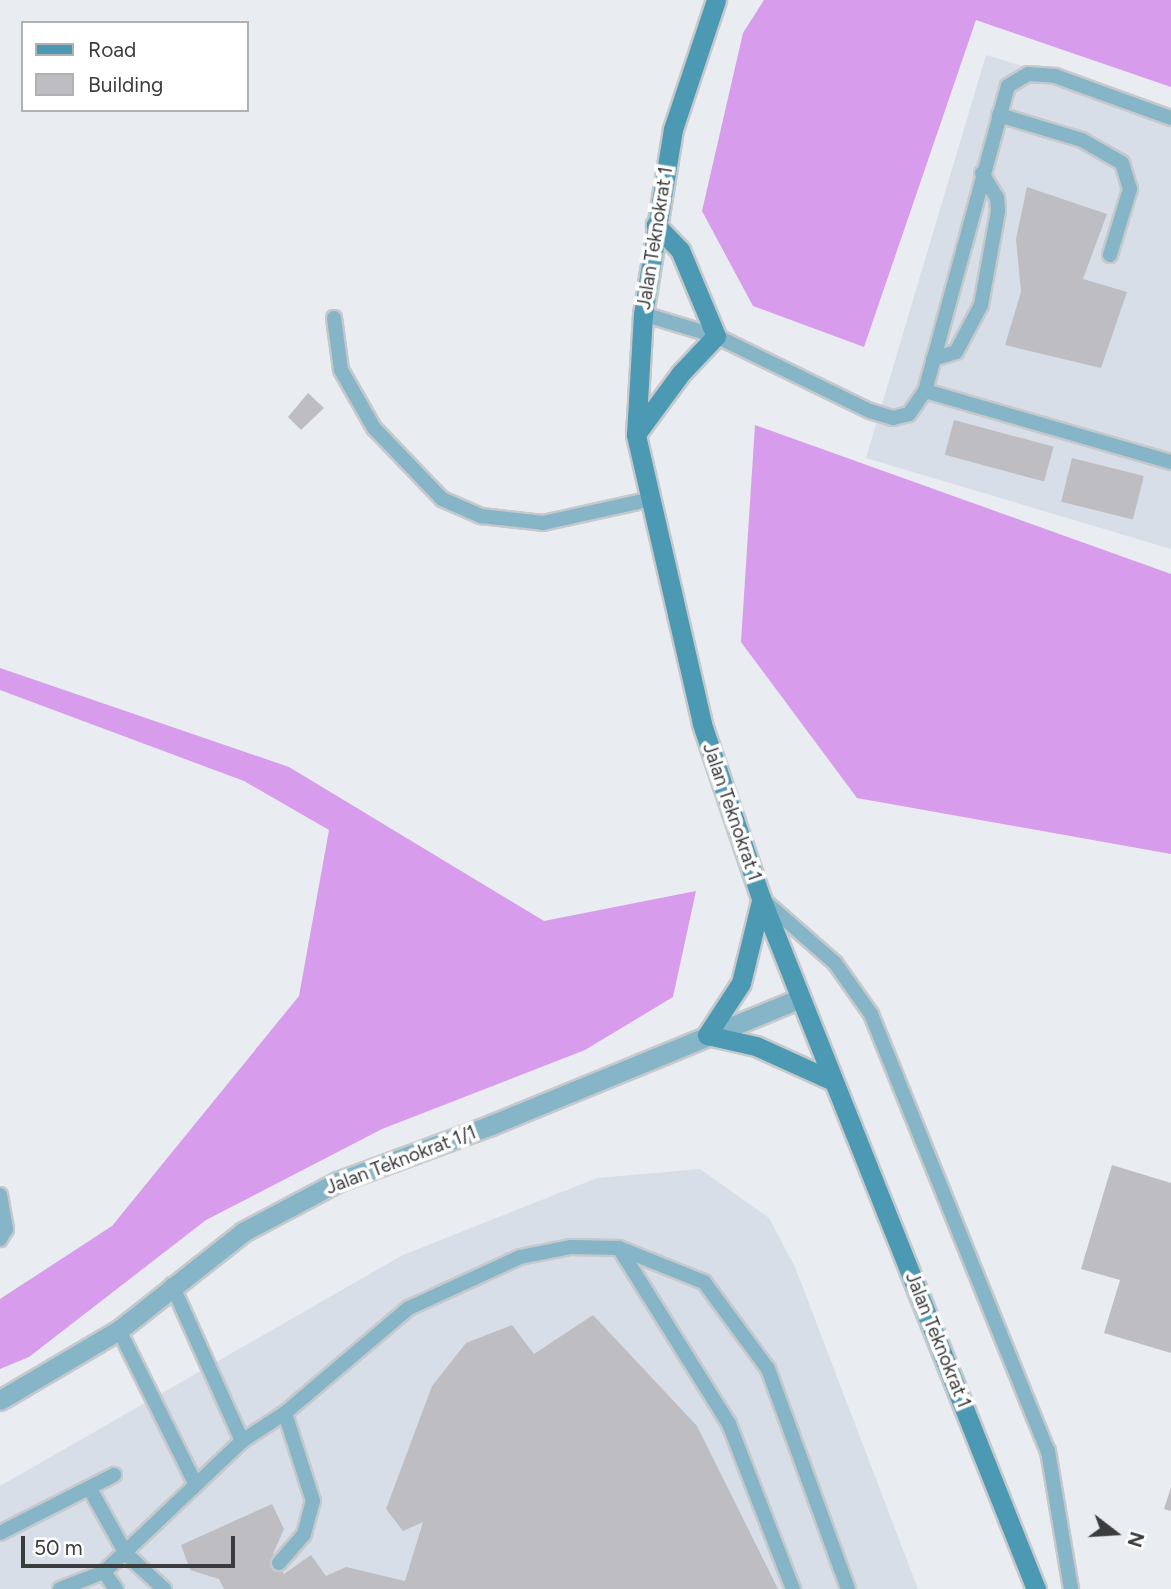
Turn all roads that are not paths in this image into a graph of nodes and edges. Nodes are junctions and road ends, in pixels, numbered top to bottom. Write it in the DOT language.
graph roads {
  1 [pos="716,0"];
  2 [pos="999,115"];
  3 [pos="1171,118"];
  4 [pos="982,173"];
  5 [pos="656,225"];
  6 [pos="1110,256"];
  7 [pos="643,314"];
  8 [pos="334,318"];
  9 [pos="716,336"];
  10 [pos="933,359"];
  11 [pos="925,391"];
  12 [pos="636,435"];
  13 [pos="1171,462"];
  14 [pos="652,499"];
  15 [pos="761,898"];
  16 [pos="798,999"];
  17 [pos="708,1035"];
  18 [pos="831,1080"];
  19 [pos="0,1195"];
  20 [pos="0,1239"];
  21 [pos="619,1248"];
  22 [pos="172,1285"];
  23 [pos="118,1329"];
  24 [pos="0,1399"];
  25 [pos="285,1413"];
  26 [pos="242,1441"];
  27 [pos="114,1475"];
  28 [pos="195,1483"];
  29 [pos="90,1489"];
  30 [pos="0,1533"];
  31 [pos="126,1554"];
  32 [pos="279,1563"];
  33 [pos="104,1573"];
  34 [pos="60,1589"];
  35 [pos="116,1589"];
  36 [pos="163,1589"];
  37 [pos="793,1589"];
  38 [pos="848,1589"];
  39 [pos="1036,1589"];
  40 [pos="1071,1589"];
  1 -- 5 [label="main road, Jalan Teknokrat 1"];
  2 -- 3 [label="lane"];
  2 -- 4 [label="lane"];
  2 -- 6 [label="lane"];
  4 -- 10 [label="lane"];
  4 -- 10 [label="lane"];
  5 -- 7 [label="main road, Jalan Teknokrat 1"];
  5 -- 9 [label="main road"];
  7 -- 9 [label="lane"];
  7 -- 12 [label="main road, Jalan Teknokrat 1"];
  8 -- 14 [label="lane"];
  9 -- 11 [label="lane"];
  9 -- 12 [label="main road"];
  10 -- 11 [label="lane"];
  11 -- 13 [label="lane"];
  12 -- 14 [label="main road, Jalan Teknokrat 1"];
  14 -- 15 [label="main road, Jalan Teknokrat 1"];
  15 -- 16 [label="main road, Jalan Teknokrat 1"];
  15 -- 17 [label="main road"];
  15 -- 40 [label="lane"];
  16 -- 17 [label="street, Jalan Teknokrat 1/1"];
  16 -- 18 [label="main road, Jalan Teknokrat 1"];
  17 -- 18 [label="main road"];
  17 -- 22 [label="street, Jalan Teknokrat 1/1"];
  18 -- 39 [label="main road, Jalan Teknokrat 1"];
  19 -- 20 [label="lane"];
  21 -- 25 [label="lane"];
  21 -- 37 [label="lane"];
  21 -- 38 [label="lane"];
  22 -- 23 [label="street, Jalan Teknokrat 1/1"];
  22 -- 26 [label="lane"];
  23 -- 24 [label="street, Jalan Teknokrat 1/1"];
  23 -- 28 [label="lane"];
  25 -- 26 [label="lane"];
  25 -- 32 [label="lane"];
  26 -- 28 [label="lane"];
  27 -- 29 [label="lane"];
  28 -- 31 [label="lane"];
  29 -- 30 [label="lane"];
  29 -- 31 [label="lane"];
  31 -- 33 [label="lane"];
  31 -- 36 [label="lane"];
  33 -- 34 [label="lane"];
  33 -- 35 [label="lane"];
}
